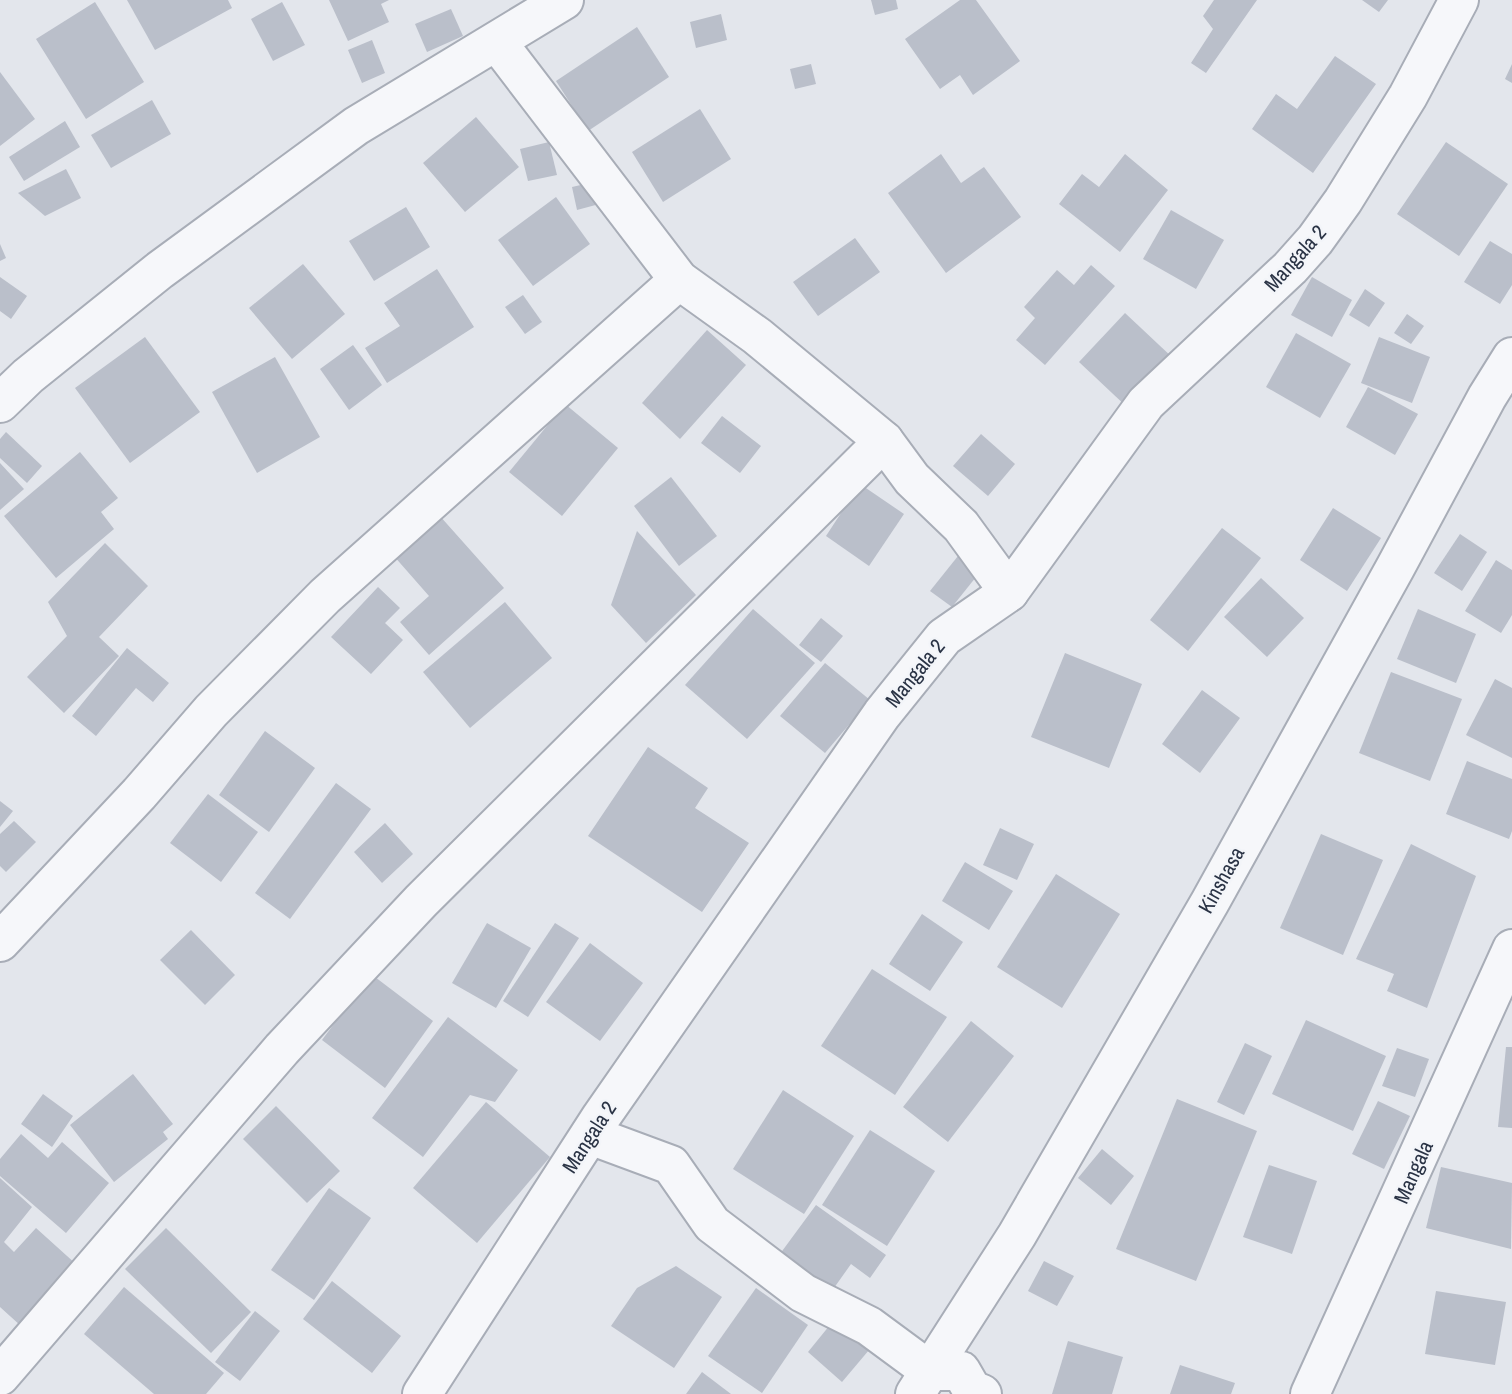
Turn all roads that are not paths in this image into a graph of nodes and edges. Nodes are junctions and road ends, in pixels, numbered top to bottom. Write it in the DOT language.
graph roads {
  1 [pos="564,0"];
  2 [pos="1459,0"];
  3 [pos="497,43"];
  4 [pos="679,280"];
  5 [pos="1512,357"];
  6 [pos="0,403"];
  7 [pos="884,441"];
  8 [pos="1009,592"];
  9 [pos="0,942"];
  10 [pos="1512,949"];
  11 [pos="590,1135"];
  12 [pos="0,1376"];
  13 [pos="922,1382"];
  14 [pos="422,1394"];
  15 [pos="982,1394"];
  16 [pos="1310,1394"];
  1 -- 3 [label="street"];
  2 -- 8 [label="street, Mangala 2"];
  3 -- 4 [label="street"];
  3 -- 6 [label="street"];
  4 -- 7 [label="street"];
  4 -- 9 [label="street"];
  5 -- 13 [label="street, Kinshasa"];
  7 -- 8 [label="street"];
  7 -- 12 [label="street"];
  8 -- 11 [label="street, Mangala 2"];
  10 -- 16 [label="street, Mangala"];
  11 -- 13 [label="street"];
  11 -- 14 [label="street, Mangala 2"];
  13 -- 15 [label="street"];
}
